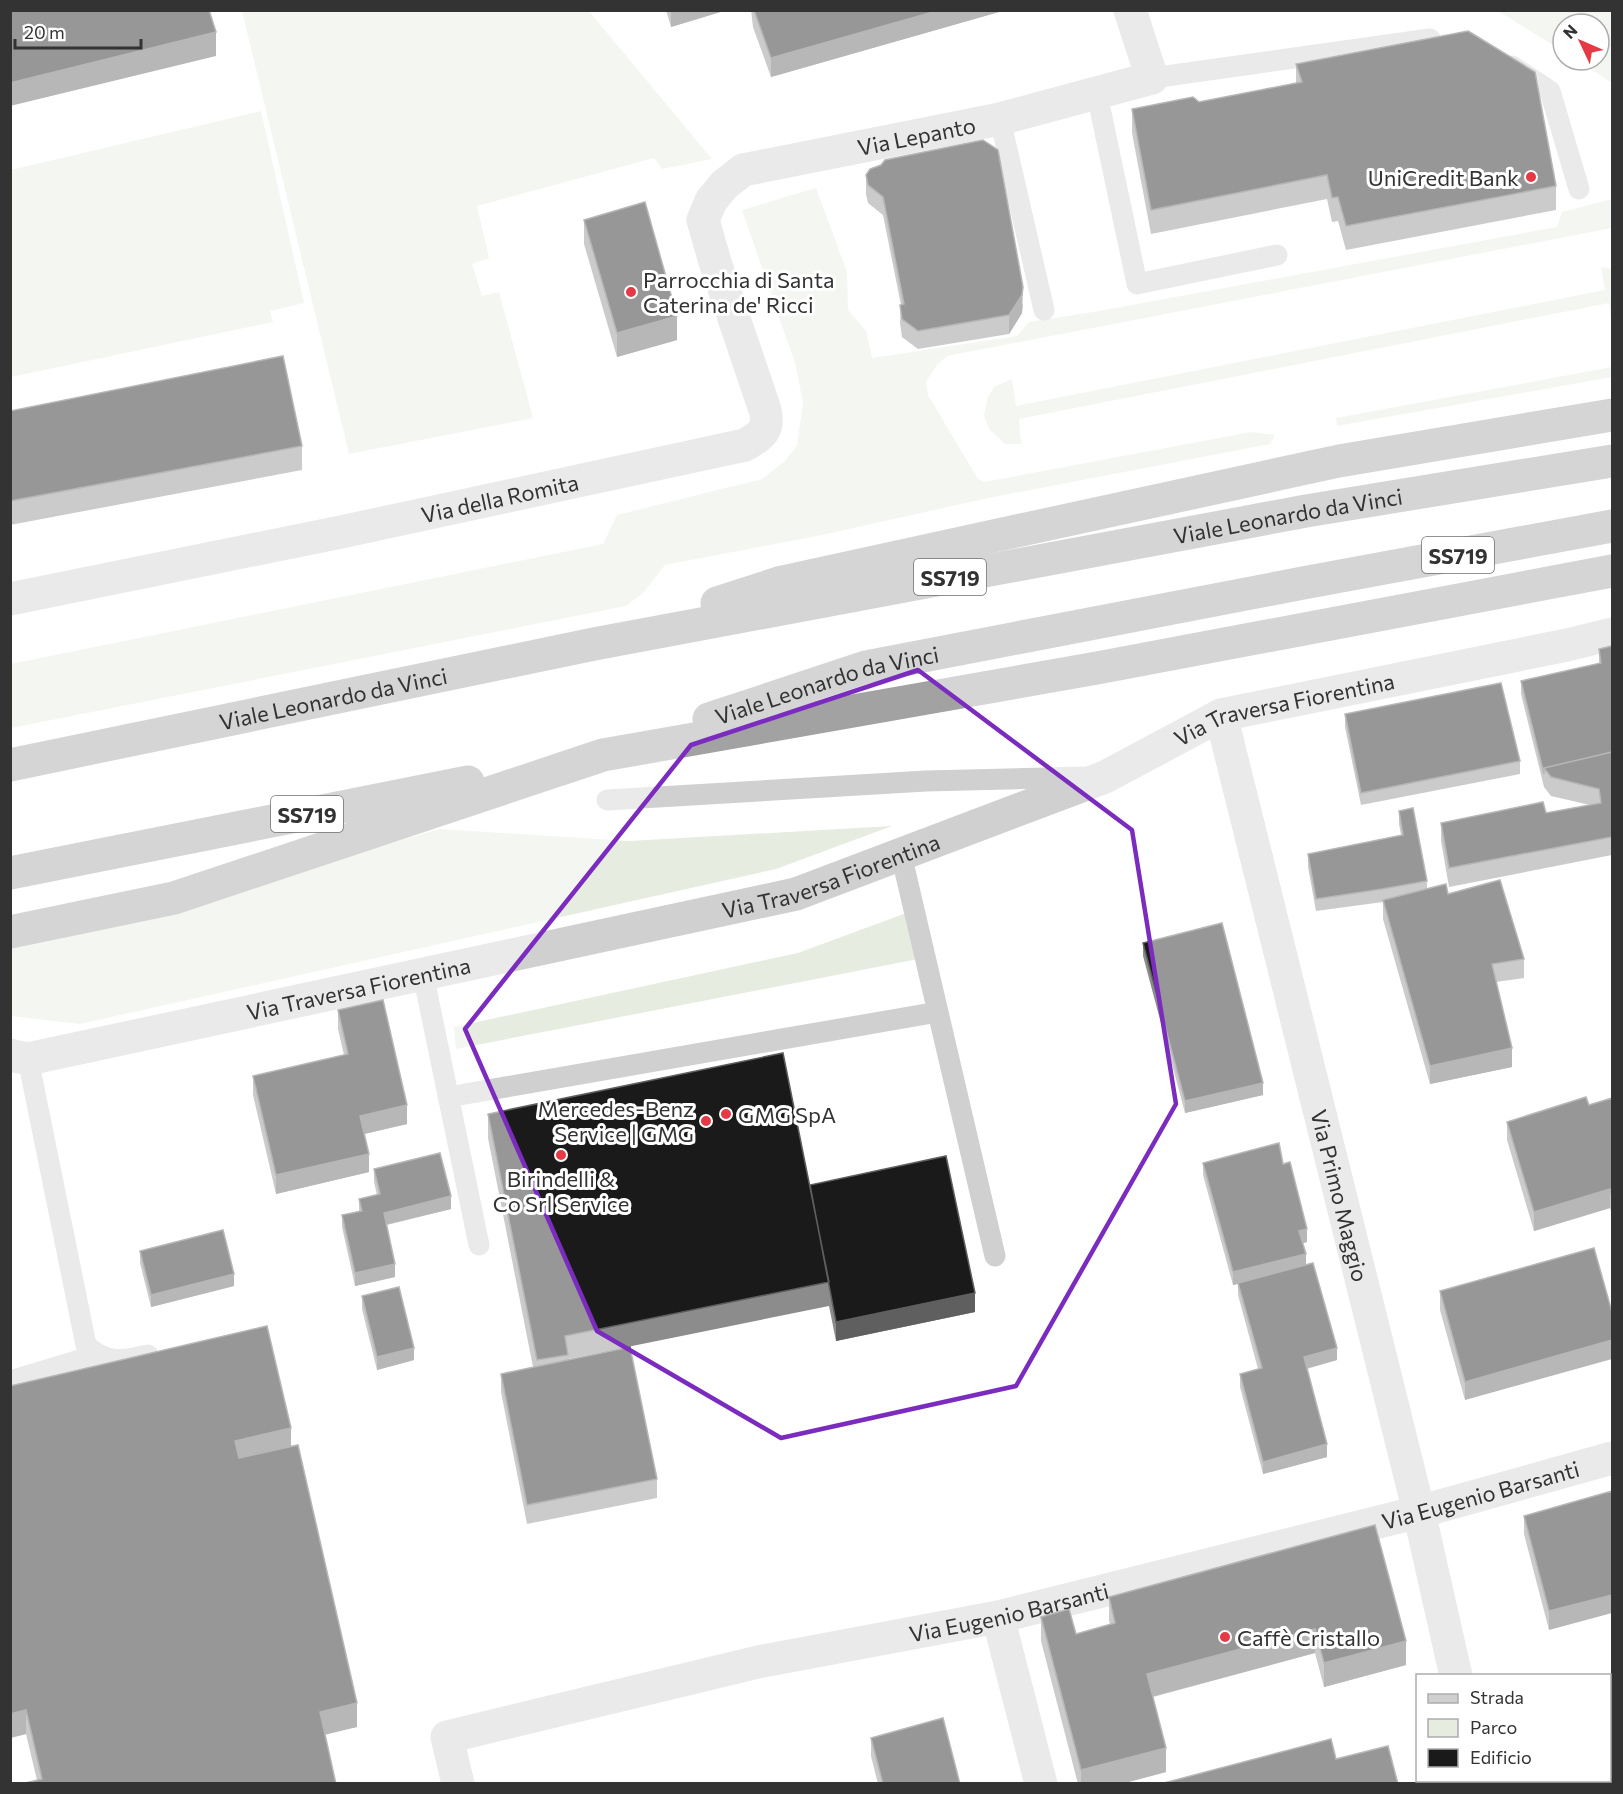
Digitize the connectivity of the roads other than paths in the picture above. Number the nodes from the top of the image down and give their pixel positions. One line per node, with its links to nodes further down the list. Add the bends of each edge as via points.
1 (1130, 10): 4 (street)
2 (1451, 36): 4 (lane)
3 (1492, 53): 7 (lane, via 1550,91)
4 (1152, 78): 5 (street, Via Lepanto)
5 (1097, 94): 6 (street, Via Lepanto); 9 (lane, via 1137,284)
6 (1000, 119): 8 (street, Via Lepanto, via 743,170 711,201); 10 (lane)
7 (1579, 189)
8 (703, 220): 15 (street, Via della Romita, via 768,421 760,437 745,445)
9 (1277, 255)
10 (1044, 310)
11 (1612, 415): 17 (highway, via 1339,461 782,582)
12 (1612, 461): 17 (highway, Viale Leonardo da Vinci / SS719, via 1306,511)
13 (1612, 526): 19 (highway, Viale Leonardo da Vinci / SS719, via 866,667)
14 (1612, 571): 19 (highway, via 1109,666)
15 (10, 599)
16 (1612, 634): 18 (street, Via Traversa Fiorentina)
17 (594, 644): 20 (highway, Viale Leonardo da Vinci / SS719)
18 (1221, 715): 21 (street, Via Traversa Fiorentina); 36 (street, Via Primo Maggio)
19 (603, 755): 24 (highway, Viale Leonardo da Vinci / SS719); 25 (highway, via 174,898)
20 (10, 765)
21 (1105, 777): 22 (lane, via 926,781); 23 (street, Via Traversa Fiorentina)
22 (607, 800)
23 (901, 854): 26 (street, Via Traversa Fiorentina, via 795,894); 27 (lane)
24 (10, 873)
25 (10, 932)
26 (423, 974): 28 (street, Via Traversa Fiorentina); 29 (lane)
27 (938, 1012): 29 (lane); 31 (lane)
28 (19, 1057): 33 (lane, via 86,1345)
29 (448, 1097): 30 (lane)
30 (479, 1245)
31 (994, 1256)
32 (166, 1351): 33 (lane, via 124,1361)
33 (96, 1355): 34 (lane)
34 (10, 1381)
35 (1612, 1458): 36 (street, Via Eugenio Barsanti)
36 (1419, 1512): 37 (street, Via Eugenio Barsanti); 38 (street, Via Primo Maggio)
37 (998, 1617): 39 (street, Via Eugenio Barsanti, via 758,1662 447,1737); 40 (street)
38 (1456, 1674)
39 (458, 1784)
40 (1041, 1784)

